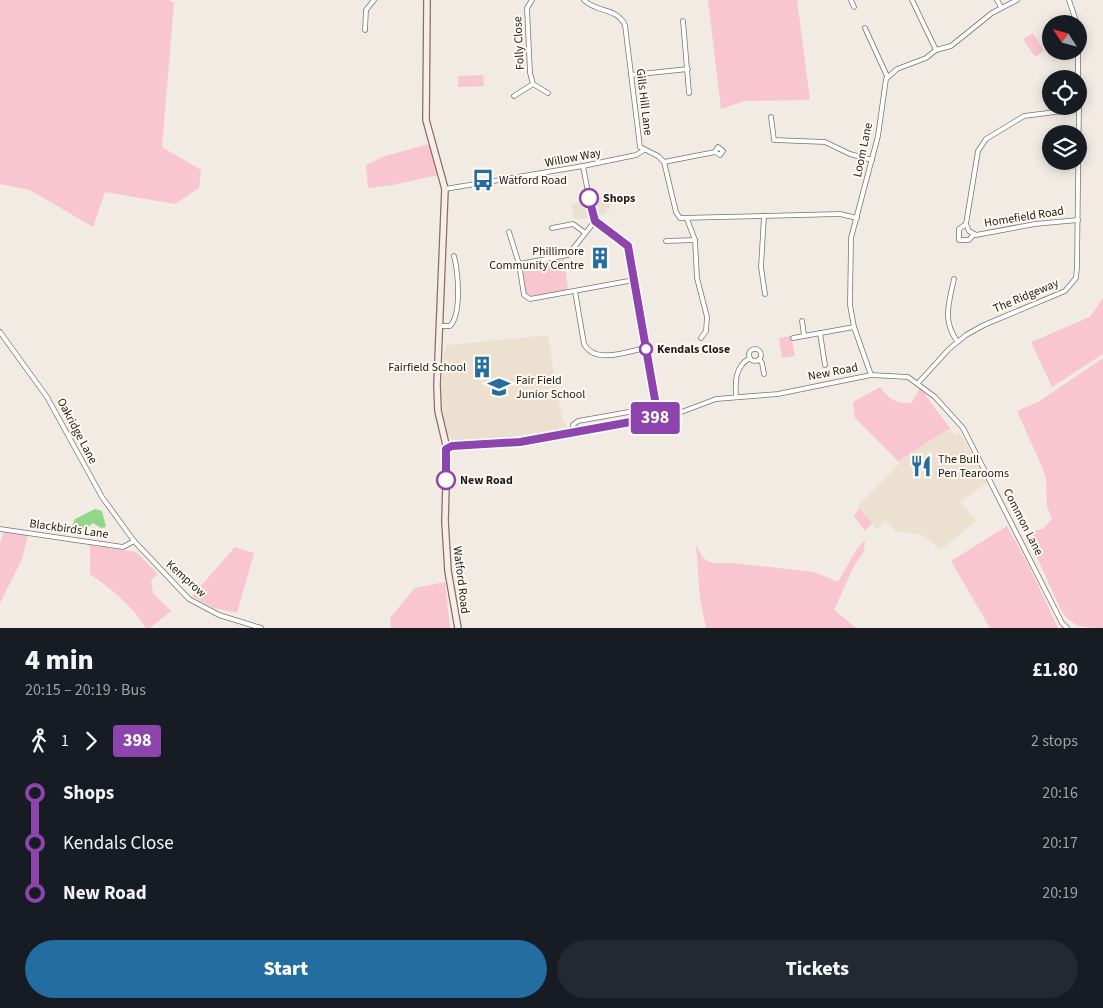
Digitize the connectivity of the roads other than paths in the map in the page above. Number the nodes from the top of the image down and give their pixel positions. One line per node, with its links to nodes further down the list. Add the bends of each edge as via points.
1 (374, 0): 15 (street, via 366,10)
2 (427, 0): 32 (main road, Watford Road, via 426,120)
3 (584, 0): 18 (street, Gills Hill Lane, via 592,6 614,12 622,20)
4 (851, 0): 10 (street)
5 (912, 0): 16 (street)
6 (997, 0): 11 (street)
7 (1018, 0): 11 (street)
8 (1070, 0): 12 (street)
9 (531, 1): 20 (street, Folly Close, via 527,8)
10 (854, 7)
11 (1001, 7): 16 (street, via 960,40)
12 (1074, 15)
13 (684, 21): 17 (street)
14 (865, 28): 19 (street)
15 (365, 30)
16 (936, 50): 19 (street)
17 (688, 69): 18 (street); 22 (street)
18 (631, 75): 27 (street, Gills Hill Lane, via 639,141)
19 (888, 76): 29 (street, Loom Lane)
20 (533, 84): 21 (street, Folly Close); 23 (street, Folly Close)
21 (548, 93)
22 (689, 93)
23 (514, 96)
24 (1042, 114): 38 (street, Homefield Road, via 1024,116 983,141 978,151)
25 (1079, 115): 36 (street, The Ridgeway)
26 (771, 117): 29 (street, via 774,140 825,142)
27 (644, 150): 30 (street, Gills Hill Lane); 31 (street, Willow Way, via 636,156)
28 (715, 152): 30 (street)
29 (872, 160): 34 (street, Loom Lane)
30 (664, 162): 35 (street, via 676,212 680,218)
31 (583, 166): 32 (street, Willow Way); 37 (street)
32 (445, 190): 52 (main road, Watford Road)
33 (764, 216): 34 (street, via 840,214); 35 (street); 50 (street, via 760,267)
34 (857, 218): 53 (street, Loom Lane, via 851,247 850,305)
35 (687, 219): 43 (street)
36 (1078, 220): 42 (street, Homefield Road); 59 (street, The Ridgeway, via 1077,272 1069,288 984,325)
37 (595, 221): 41 (street); 48 (street, via 628,246)
38 (966, 224): 42 (street, Homefield Road); 42 (street, Homefield Road, via 959,229 959,240 969,240)
39 (552, 228): 41 (street, via 572,224)
40 (509, 232): 46 (street)
41 (584, 232): 46 (street, via 568,255)
42 (974, 234)
43 (695, 240): 44 (street); 57 (street, via 697,278 708,317 706,331)
44 (666, 241)
45 (454, 256): 52 (street, via 457,296 453,321 450,326)
46 (519, 264): 49 (street, via 524,295 528,298)
47 (954, 279): 59 (street, via 946,317 949,329)
48 (634, 280): 49 (street); 60 (street)
49 (575, 291): 60 (street, via 584,344 589,351 601,355)
50 (764, 294)
51 (802, 321): 56 (street)
52 (440, 326): 71 (main road, Watford Road, via 438,411)
53 (854, 327): 55 (street); 65 (street, Loom Lane)
54 (0, 332): 73 (street, Oakridge Lane, via 47,397 102,497)
55 (820, 333): 56 (street); 63 (street)
56 (804, 336): 58 (street)
57 (701, 338)
58 (793, 338)
59 (958, 341): 66 (street, The Ridgeway)
60 (646, 348): 68 (street)
61 (750, 358): 62 (street, via 753,361); 62 (street, via 750,352 755,349 760,354); 67 (street, via 739,367)
62 (759, 359): 64 (street)
63 (825, 365)
64 (764, 374)
65 (871, 375): 66 (street, New Road, via 904,376); 67 (street, New Road, via 778,394)
66 (918, 383): 76 (street, Common Lane, via 963,428)
67 (736, 397): 69 (street, New Road, via 709,401 684,412)
68 (657, 407): 69 (street); 70 (street, New Road, via 578,421 574,424)
69 (658, 417): 70 (street, New Road)
70 (574, 432): 71 (street, New Road, via 520,442 457,445)
71 (446, 449): 75 (main road, Watford Road, via 448,571)
72 (0, 529): 73 (street, Blackbirds Lane, via 123,547)
73 (134, 541): 74 (street, Kemprow, via 171,582 198,604)
74 (261, 628)
75 (458, 628)
76 (1067, 628)

